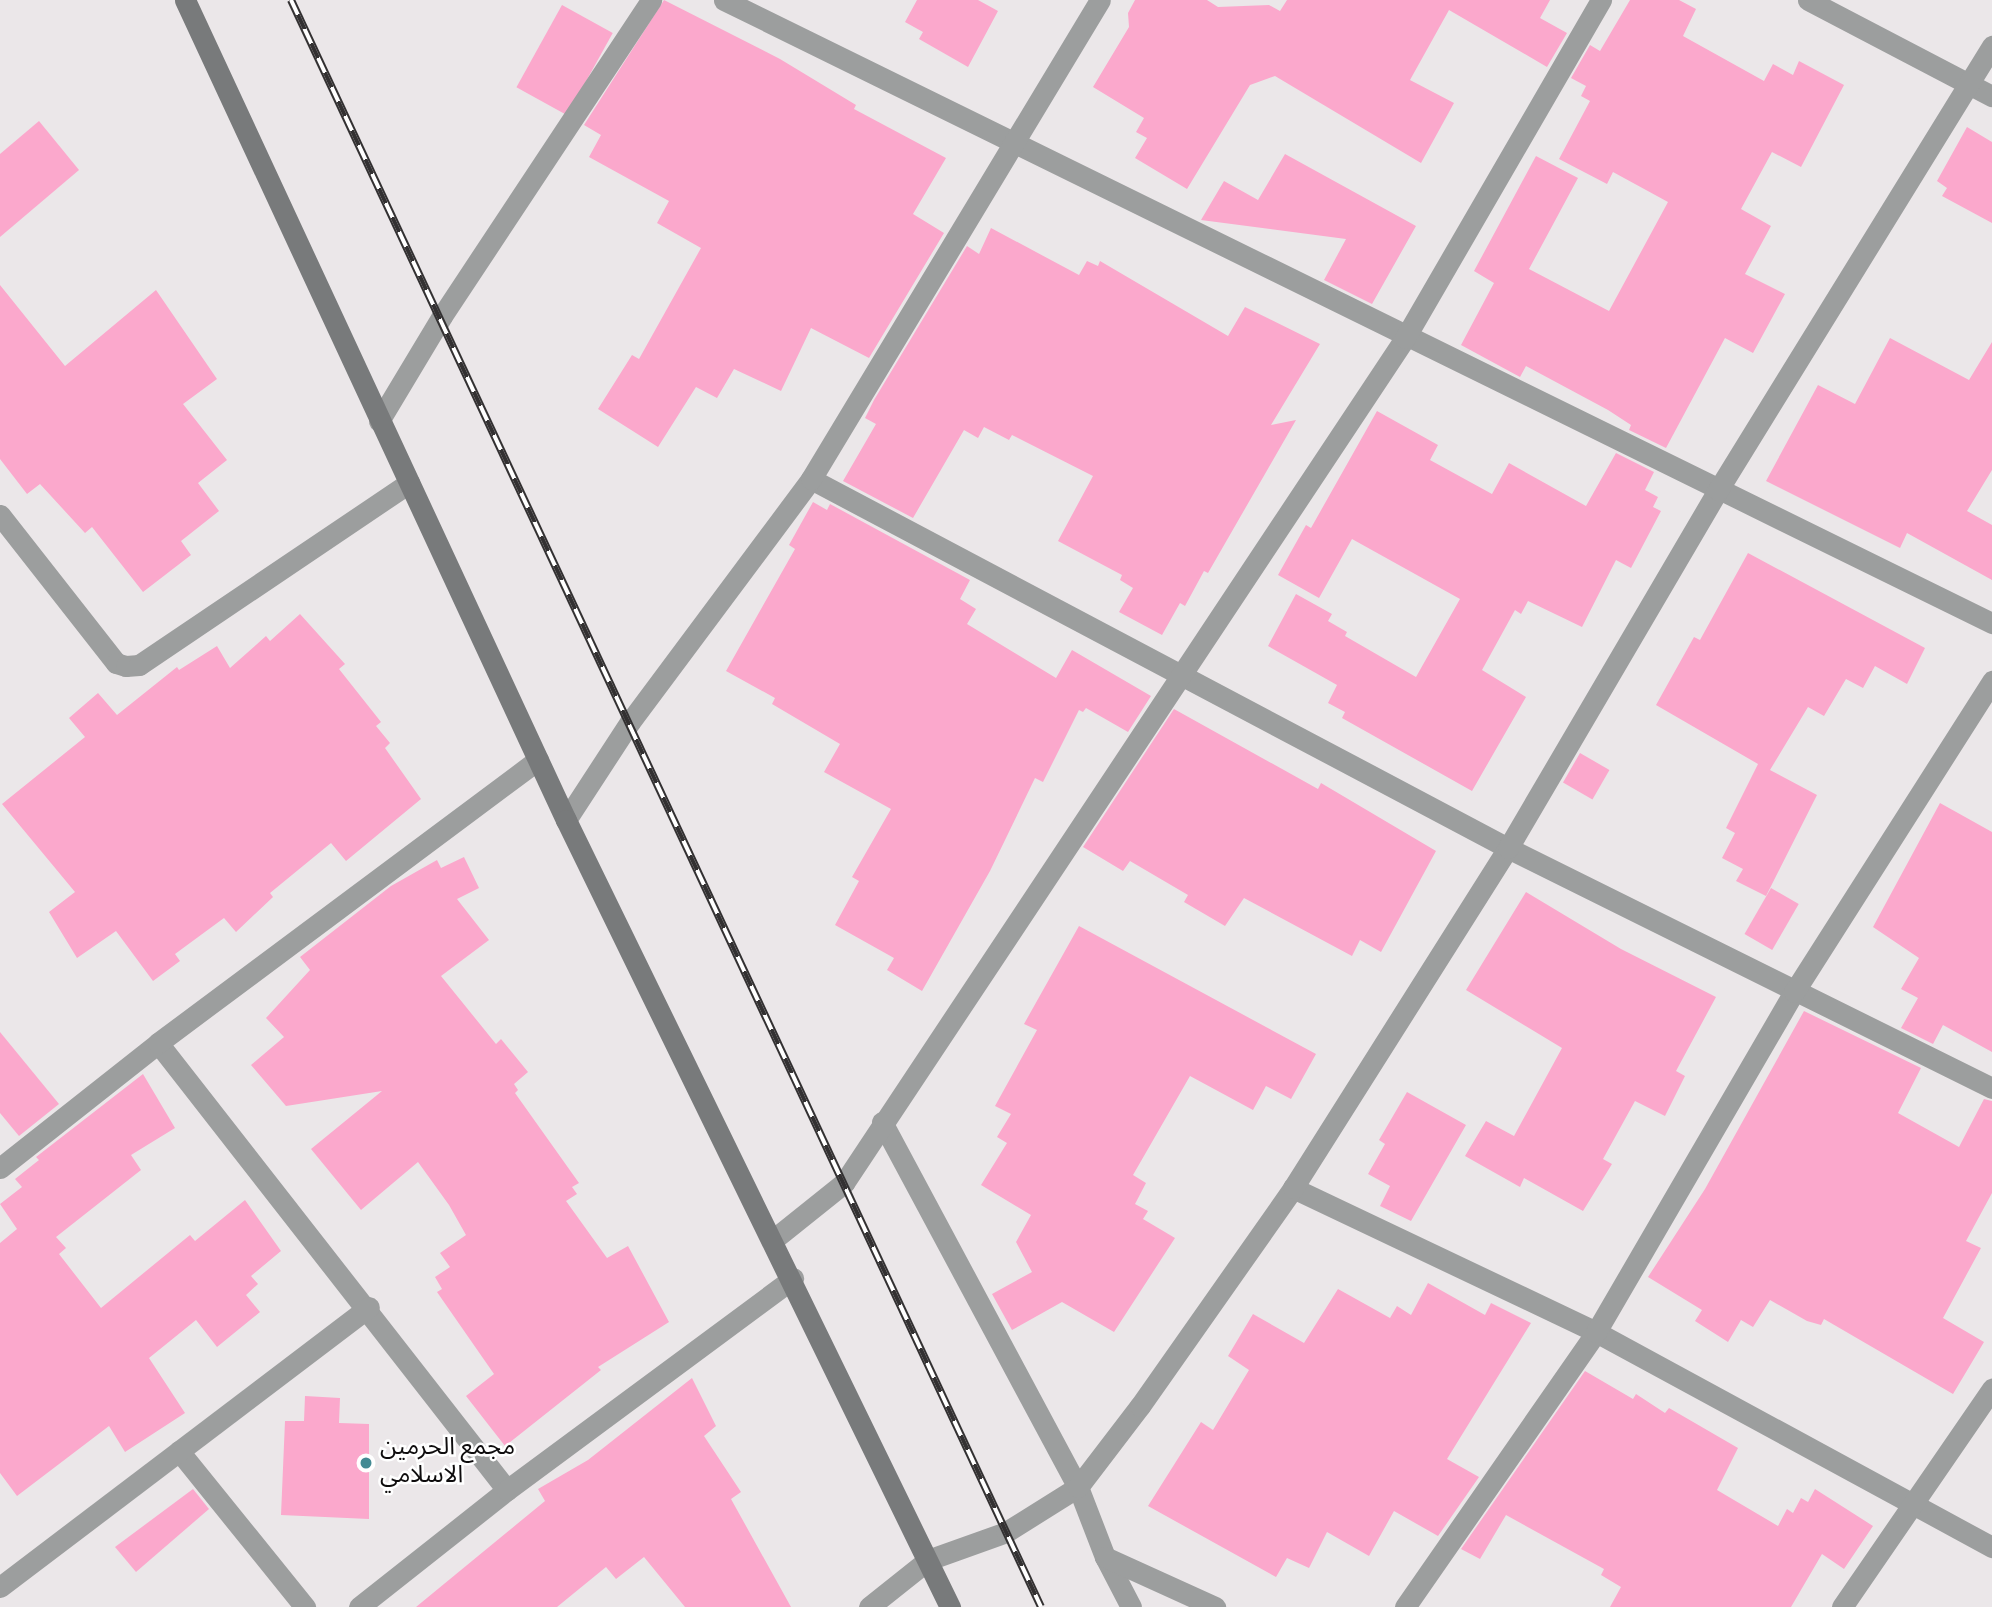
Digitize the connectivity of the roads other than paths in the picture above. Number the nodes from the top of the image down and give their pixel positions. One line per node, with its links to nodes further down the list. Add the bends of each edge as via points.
1 (186, 0): 12 (street)
2 (651, 0): 12 (street, via 442,316)
3 (724, 0): 10 (street)
4 (1100, 0): 10 (street)
5 (1601, 0): 11 (street)
6 (1808, 0): 8 (street)
7 (1992, 46): 8 (street)
8 (1969, 84): 9 (street); 15 (street)
9 (1992, 96)
10 (1013, 144): 11 (street); 13 (street)
11 (1405, 338): 15 (street); 18 (street)
12 (379, 421): 14 (street)
13 (811, 479): 18 (street); 21 (street, via 630,722)
14 (409, 483): 16 (street, via 139,664 126,666 117,663); 20 (street)
15 (1718, 490): 17 (street); 22 (street)
16 (0, 515)
17 (1992, 623)
18 (1178, 674): 22 (street); 26 (street)
19 (1992, 681): 23 (street)
20 (538, 760): 21 (street); 24 (street)
21 (566, 820): 29 (street)
22 (1508, 848): 23 (street); 28 (street)
23 (1794, 992): 25 (street); 32 (street)
24 (158, 1043): 27 (street); 31 (street)
25 (1992, 1088)
26 (881, 1122): 29 (street, via 844,1183); 35 (street)
27 (0, 1168)
28 (1293, 1188): 32 (street); 35 (street)
29 (774, 1239): 30 (street)
30 (793, 1278): 36 (street); 40 (street)
31 (369, 1307): 34 (street); 36 (street)
32 (1596, 1332): 37 (street); 48 (street)
33 (1992, 1389): 37 (street)
34 (179, 1451): 41 (street); 42 (street)
35 (1078, 1487): 39 (street); 40 (street, via 1006,1532)
36 (508, 1490): 43 (street)
37 (1911, 1502): 38 (street); 49 (street)
38 (1992, 1547)
39 (1105, 1557): 46 (street); 47 (street)
40 (928, 1560): 44 (street); 45 (street)
41 (0, 1587)
42 (305, 1607)
43 (359, 1607)
44 (869, 1607)
45 (950, 1607)
46 (1131, 1607)
47 (1215, 1607)
48 (1405, 1607)
49 (1843, 1607)

